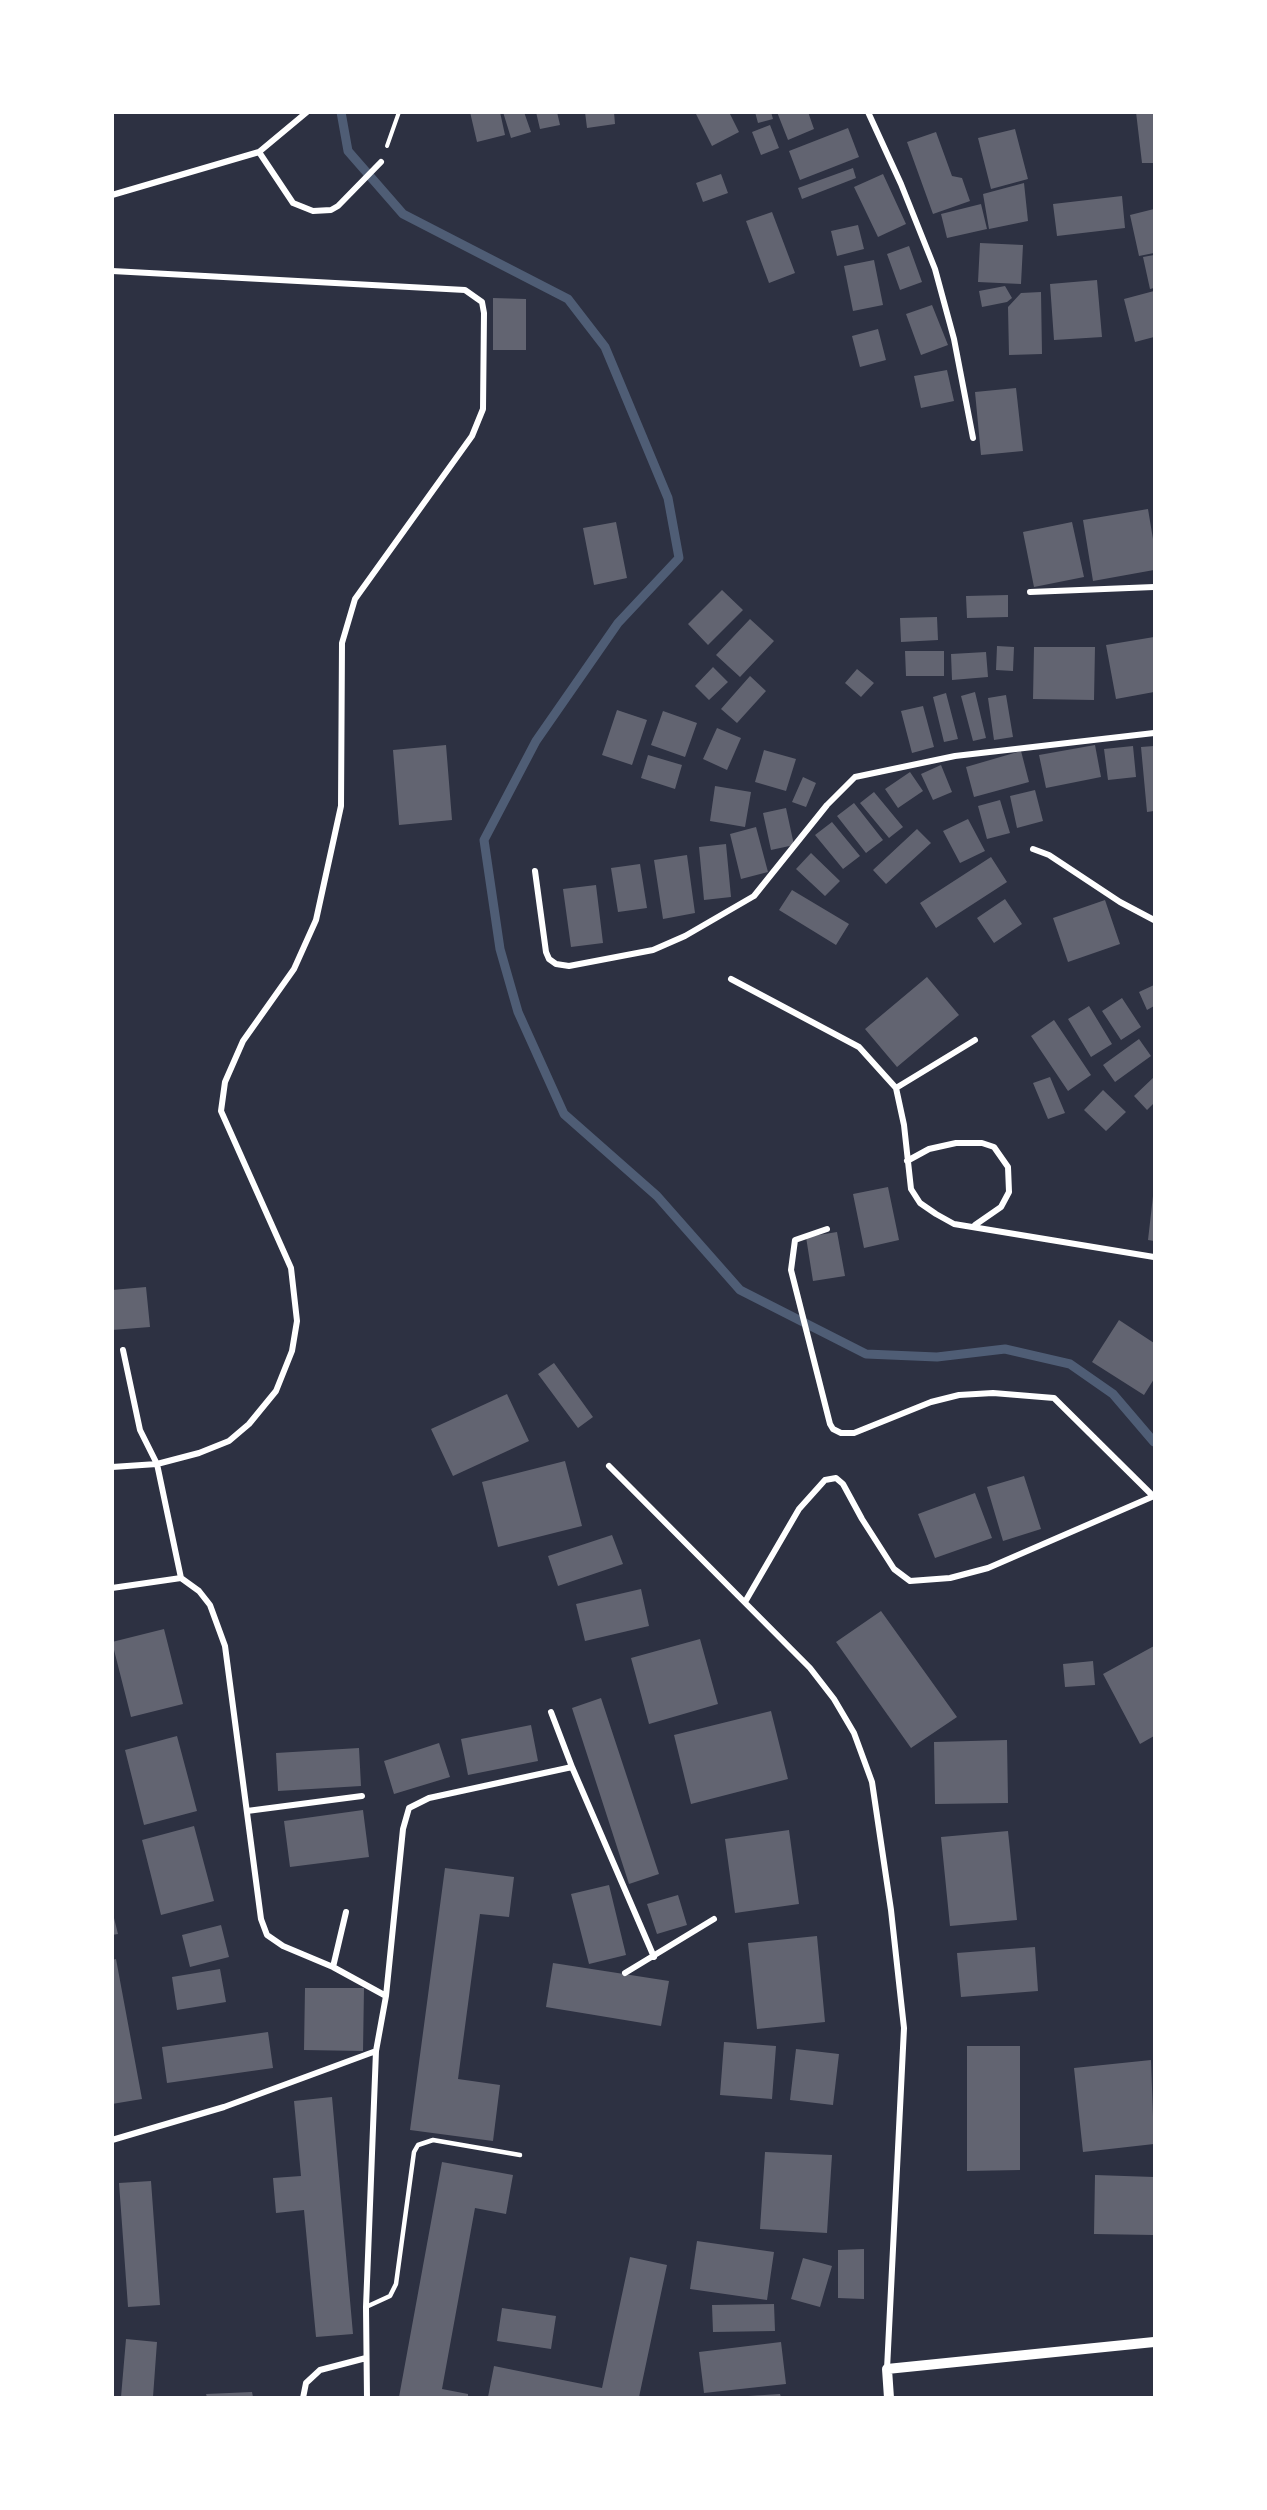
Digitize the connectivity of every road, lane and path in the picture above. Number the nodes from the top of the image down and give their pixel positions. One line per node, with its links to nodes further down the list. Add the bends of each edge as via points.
1 (307, 112): 4 (street)
2 (399, 112): 5 (path)
3 (868, 112): 8 (street, via 935,268 954,339)
4 (259, 152): 5 (street, via 293,203 314,211 332,210); 6 (street)
5 (381, 162)
6 (112, 195)
7 (112, 271): 23 (street, via 465,290 482,302 484,314 483,410 472,436 355,599 342,643 341,806 316,920 294,969 243,1041 225,1082 221,1111 291,1268 297,1321 292,1351 276,1391 230,1441)
8 (973, 438)
9 (1155, 587): 10 (street)
10 (1030, 592)
11 (1155, 733): 13 (street, via 955,756 855,777 827,805 754,896 653,950 569,966 556,964 546,952)
12 (1033, 849): 14 (street)
13 (535, 871)
14 (1155, 920)
15 (731, 979): 17 (street, via 859,1047)
16 (975, 1040): 17 (street)
17 (896, 1088): 18 (street)
18 (907, 1161): 19 (street, via 911,1189 920,1203 954,1224); 19 (street, via 929,1149 956,1143 994,1147 1008,1167 1009,1192 1001,1207)
19 (975, 1226): 21 (street)
20 (827, 1229): 26 (street, via 795,1240 790,1270 830,1424 841,1433 854,1433 959,1395 993,1393 1054,1398)
21 (1155, 1257)
22 (123, 1350): 23 (street, via 140,1430)
23 (157, 1464): 25 (street); 27 (street)
24 (609, 1466): 29 (street)
25 (112, 1467)
26 (1154, 1496): 29 (street, via 988,1568 950,1578 910,1581 894,1569 843,1484 836,1478 825,1480 798,1509)
27 (181, 1578): 28 (street); 33 (street, via 210,1605 225,1646)
28 (112, 1588)
29 (745, 1602): 46 (street, via 810,1668 834,1699 854,1733 872,1782 904,2028)
30 (551, 1712): 31 (street)
31 (572, 1767): 36 (street); 39 (street, via 429,1798 409,1808 403,1829)
32 (362, 1796): 33 (street)
33 (247, 1811): 37 (street, via 261,1919 267,1935 282,1946)
34 (346, 1912): 37 (street)
35 (714, 1919): 36 (street)
36 (654, 1957): 38 (street)
37 (333, 1967): 39 (street)
38 (625, 1973)
39 (386, 1996): 40 (street)
40 (376, 2051): 41 (street, via 224,2107); 43 (street)
41 (112, 2140)
42 (520, 2155): 43 (lane, via 433,2140 418,2145 396,2284 390,2296)
43 (366, 2307): 45 (street)
44 (1155, 2342): 46 (street)
45 (366, 2358): 47 (street, via 320,2370 306,2383); 48 (street)
46 (887, 2369): 49 (street)
47 (303, 2397)
48 (367, 2397)
49 (889, 2397)

